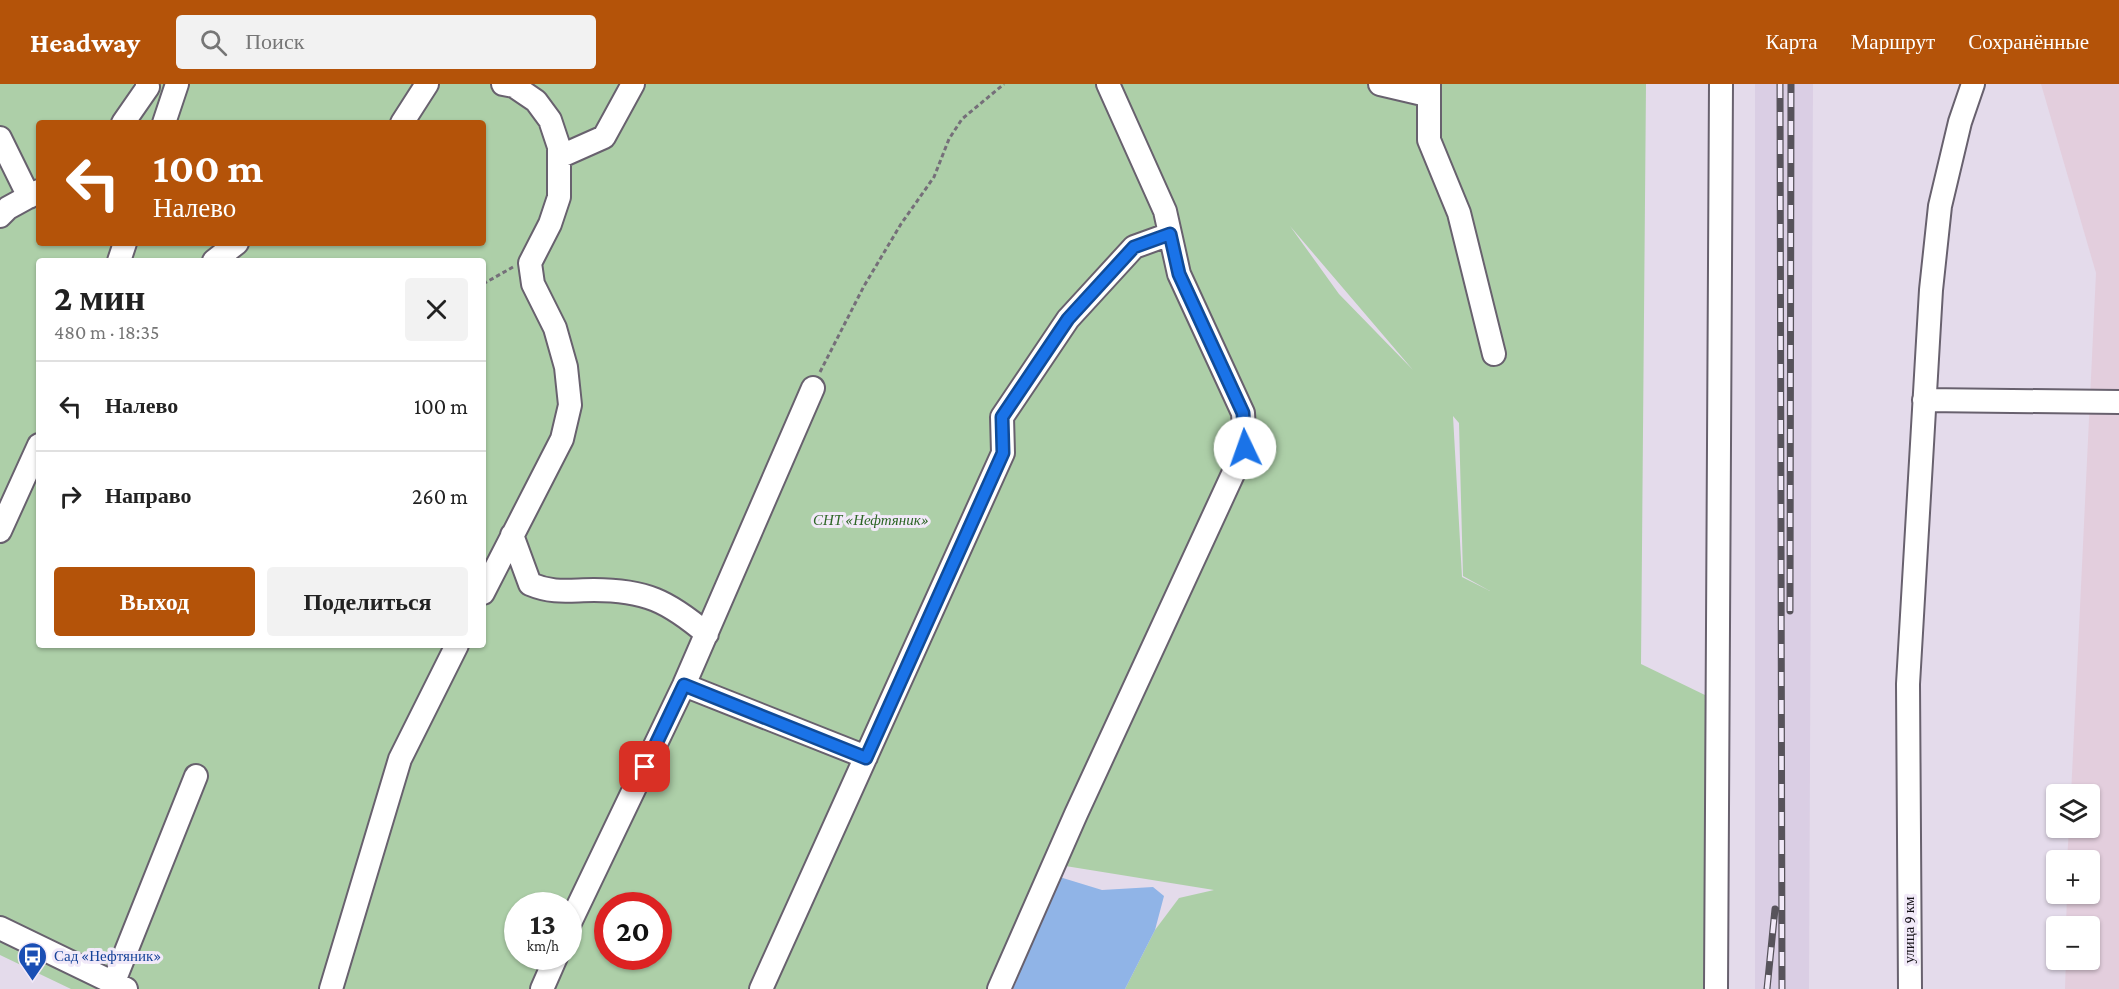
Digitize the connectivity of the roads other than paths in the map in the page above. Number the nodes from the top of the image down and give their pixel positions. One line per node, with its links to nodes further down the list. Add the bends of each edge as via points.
1 (147, 84): 11 (street)
2 (177, 84): 12 (street)
3 (428, 84): 13 (street)
4 (633, 84): 15 (street, via 604,137)
5 (1108, 84): 18 (street, via 1165,211)
6 (1380, 84): 10 (street)
7 (1722, 84): 43 (street)
8 (1973, 84): 23 (street, улица 9 км, via 1940,206)
9 (511, 85): 15 (street, via 536,102 550,120)
10 (1428, 89): 21 (street, via 1429,140 1459,213)
11 (125, 120)
12 (165, 120)
13 (404, 120)
14 (0, 138): 16 (street)
15 (559, 158): 28 (street, via 559,197 530,263 533,285 555,328 566,367 570,405 562,439)
16 (34, 194): 17 (street)
17 (0, 216)
18 (1170, 234): 33 (street, via 1134,247 1068,319 1002,417 1003,453); 42 (street, via 1179,274 1243,413 1245,448)
19 (233, 246): 20 (street)
20 (218, 258)
21 (1494, 354)
22 (813, 388): 30 (street)
23 (1924, 400): 24 (street); 44 (street, улица 9 км, via 1908,684)
24 (2119, 402)
25 (36, 458): 26 (street)
26 (29, 489): 27 (street)
27 (0, 531)
28 (512, 535): 29 (street); 30 (street, via 530,584 548,591 640,593 682,613)
29 (486, 587)
30 (707, 634): 32 (street)
31 (456, 648): 39 (street, via 400,759)
32 (684, 685): 33 (street); 35 (street)
33 (866, 758): 41 (street)
34 (195, 776): 38 (street)
35 (582, 898)
36 (0, 928): 38 (street)
37 (550, 970): 40 (street)
38 (120, 986)
39 (331, 989)
40 (542, 989)
41 (761, 989)
42 (999, 989)
43 (1716, 989)
44 (1910, 989)

